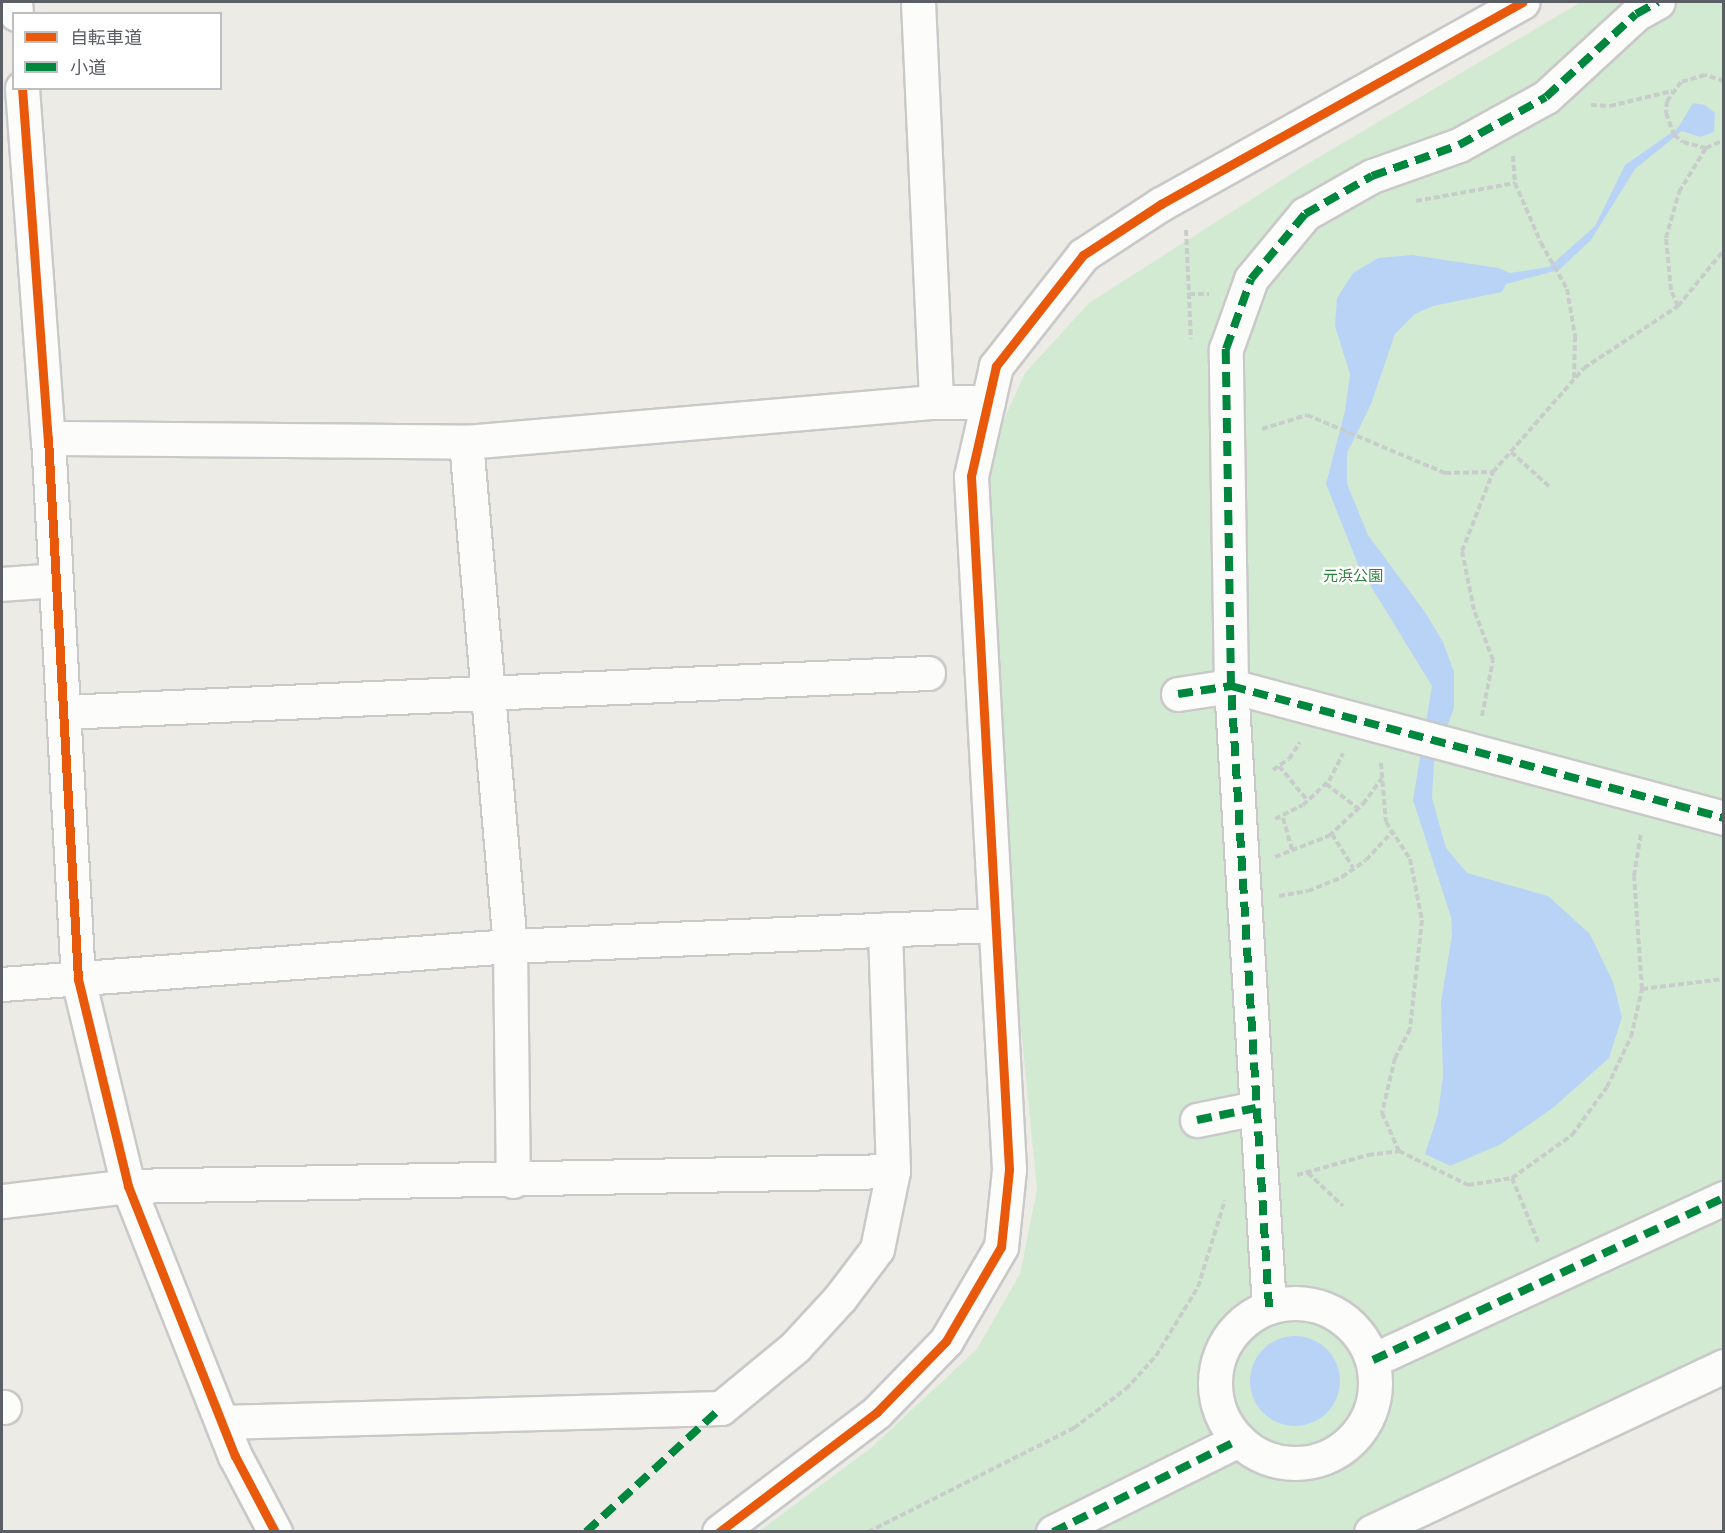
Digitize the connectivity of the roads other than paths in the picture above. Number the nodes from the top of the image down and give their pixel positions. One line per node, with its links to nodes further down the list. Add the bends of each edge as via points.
1 (918, 2): 5 (street)
2 (1522, 2): 6 (street, via 1161,204 1083,255 996,366)
3 (1658, 2): 12 (street, via 1636,14 1559,85 1511,116 1459,145 1372,176 1305,214 1251,279 1226,349)
4 (22, 90): 7 (street)
5 (936, 402): 6 (street); 8 (street)
6 (988, 402): 17 (street, via 971,476)
7 (48, 438): 8 (street); 9 (street)
8 (466, 442): 13 (street)
9 (56, 580): 10 (street); 15 (street)
10 (2, 584)
11 (928, 673): 13 (street)
12 (1231, 686): 14 (street); 16 (street); 22 (street)
13 (488, 694): 15 (street); 19 (street)
14 (1178, 694)
15 (63, 712): 20 (street)
16 (1724, 818)
17 (995, 925): 18 (street); 35 (street, via 1009,1169 1001,1247 946,1341 877,1412)
18 (885, 929): 19 (street); 24 (street)
19 (510, 946): 20 (street); 25 (street)
20 (78, 979): 21 (street); 26 (street)
21 (2, 984)
22 (1256, 1108): 23 (street); 29 (street)
23 (1197, 1120)
24 (893, 1171): 25 (street); 32 (street, via 877,1249 840,1298 795,1347 721,1408)
25 (513, 1181): 26 (street)
26 (128, 1186): 28 (street); 32 (street)
27 (1724, 1198): 30 (street)
28 (2, 1202)
29 (1269, 1306): 30 (street, via 1294,1302 1320,1306 1343,1318 1362,1337); 33 (street, via 1245,1320 1227,1340 1216,1365 1215,1392)
30 (1373, 1360): 33 (street, via 1376,1385 1371,1411 1358,1434 1337,1452 1312,1462 1285,1463 1259,1456)
31 (1724, 1366): 37 (street)
32 (222, 1422): 34 (street)
33 (1238, 1440): 36 (street)
34 (275, 1532)
35 (719, 1532)
36 (1053, 1532)
37 (1371, 1532)

